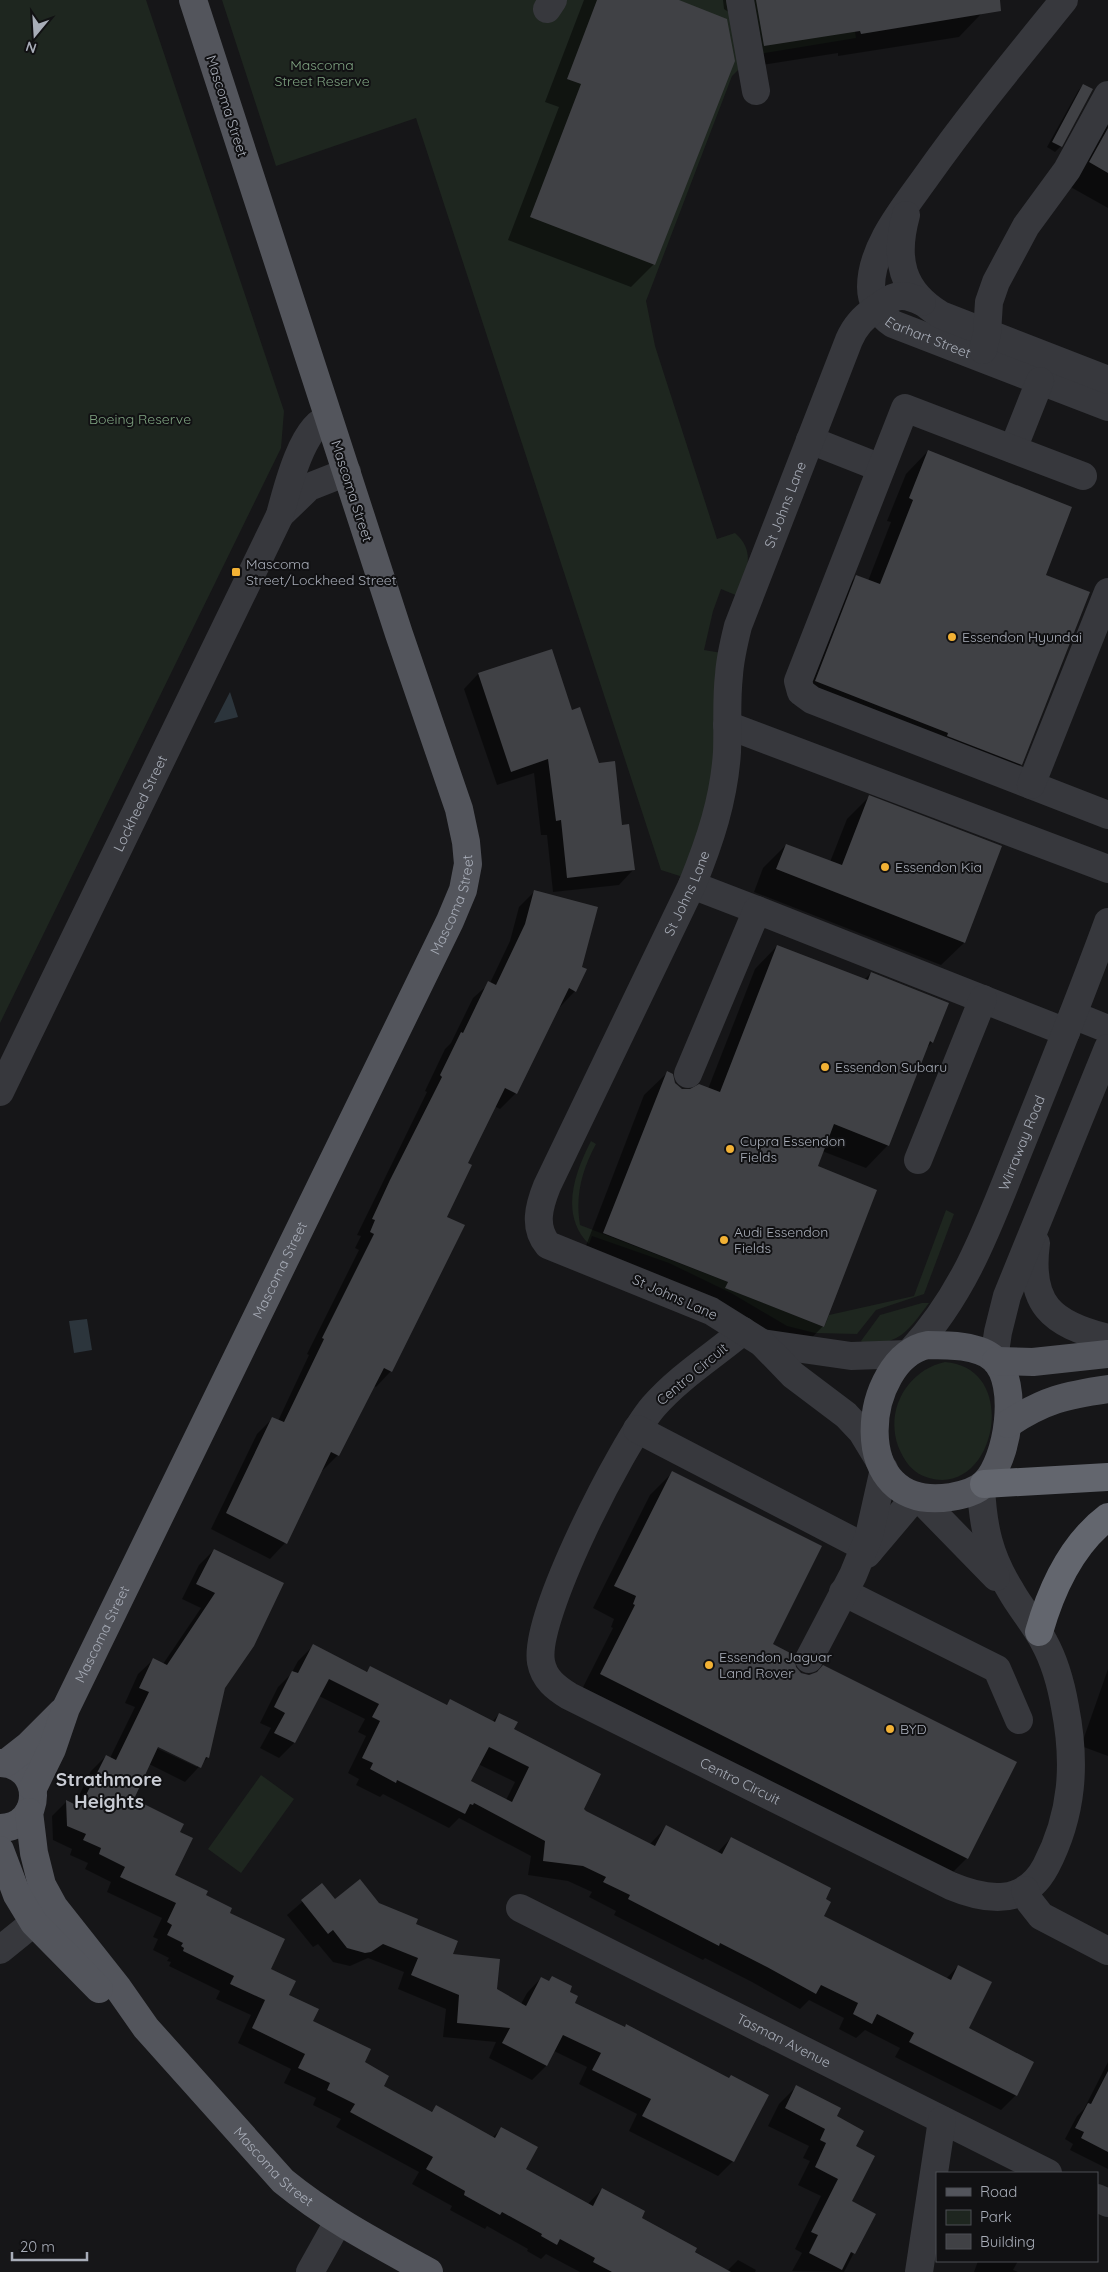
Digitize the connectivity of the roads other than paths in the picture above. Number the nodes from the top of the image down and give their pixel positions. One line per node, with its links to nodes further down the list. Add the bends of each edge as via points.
1 (193, 0): 13 (main road, Mascoma Street)
2 (740, 0): 4 (street)
3 (1064, 0): 6 (street, Earhart Street, via 972,113)
4 (756, 91)
5 (1108, 95): 9 (street, via 1067,170 1026,226 996,282 989,302)
6 (918, 189): 7 (street, Earhart Street, via 907,212 900,249 907,282); 8 (street, Earhart Street, via 890,231 877,258 871,288)
7 (922, 302): 8 (street, St Johns Lane, via 908,296 897,296); 9 (street, Earhart Street)
8 (876, 308): 9 (street, Earhart Street, via 893,324); 14 (street, St Johns Lane, via 853,331)
9 (984, 346): 10 (street, Earhart Street); 11 (street, Earhart Street)
10 (1108, 380)
11 (1040, 381): 12 (street, Earhart Street); 15 (street)
12 (1108, 407)
13 (328, 419): 17 (main road, Mascoma Street); 19 (street, Lockheed Street, via 315,426 309,434 291,476)
14 (810, 440): 16 (street); 21 (street, St Johns Lane, via 738,626 729,674)
15 (1013, 450): 16 (street, via 905,408); 18 (street)
16 (881, 468): 22 (street, via 798,677 801,692 812,700)
17 (347, 472): 19 (street, Lockheed Street, via 309,487); 54 (main road, Mascoma Street, via 459,809 468,864 463,890)
18 (1083, 476)
19 (280, 514): 33 (street, Lockheed Street)
20 (1108, 592): 22 (street)
21 (727, 725): 24 (street); 25 (street, St Johns Lane, via 726,761 718,814)
22 (1031, 785): 23 (street)
23 (1108, 815)
24 (1108, 868)
25 (692, 885): 26 (street); 36 (street, St Johns Lane, via 546,1186 538,1213 540,1233 554,1248 711,1311)
26 (758, 910): 28 (street); 32 (street)
27 (1108, 922): 29 (street, Wirraway Road)
28 (982, 999): 29 (street); 34 (street)
29 (1070, 1023): 30 (street); 38 (street, Wirraway Road, via 976,1256 939,1318)
30 (1108, 1029)
31 (1108, 1048): 35 (street)
32 (688, 1074)
33 (0, 1092)
34 (918, 1160)
35 (1039, 1219): 37 (street, via 1034,1259 1035,1285 1043,1303 1070,1326); 40 (street, via 1007,1296)
36 (753, 1337): 38 (street, St Johns Lane, via 851,1356); 43 (street, Centro Circuit, via 673,1387); 44 (street, St Johns Lane, via 793,1374 846,1414 862,1432)
37 (1108, 1338)
38 (910, 1352): 40 (main road, via 928,1345 949,1346 974,1350); 44 (main road, via 890,1375 878,1405 874,1439)
39 (1108, 1354): 40 (main road, via 1033,1362)
40 (995, 1360): 42 (main road, via 1003,1372)
41 (1108, 1389): 42 (main road, via 1061,1397)
42 (1008, 1424): 46 (main road, via 999,1462)
43 (637, 1429): 49 (street); 60 (street, Centro Circuit, via 554,1598 540,1653 542,1667 552,1684 578,1700 950,1886 985,1897 1002,1897)
44 (881, 1465): 47 (main road, via 895,1484); 49 (street)
45 (1108, 1477): 46 (highway)
46 (982, 1485): 47 (main road, via 952,1497); 51 (street, Centro Circuit, via 986,1537 994,1561)
47 (917, 1496): 49 (street); 51 (street, Centro Circuit)
48 (1108, 1516): 52 (highway, via 1080,1544 1052,1593)
49 (867, 1548): 50 (street)
50 (848, 1584): 53 (street); 55 (street, via 997,1668)
51 (1011, 1592): 52 (street, Centro Circuit)
52 (1039, 1632): 60 (street, Centro Circuit, via 1051,1655 1060,1686 1072,1753 1072,1776 1054,1849 1041,1875)
53 (809, 1659)
54 (66, 1708): 56 (main road, Mascoma Street, via 43,1732); 57 (main road, Mascoma Street)
55 (1019, 1720)
56 (3, 1763): 57 (main road, via 23,1771)
57 (31, 1800): 58 (main road, via 22,1821); 62 (main road, Mascoma Street, via 34,1853 42,1885)
58 (0, 1828)
59 (0, 1850): 62 (main road, Mascoma Street, via 16,1895)
60 (1025, 1890): 64 (street, via 1041,1916)
61 (520, 1908): 65 (street, Tasman Avenue)
62 (44, 1915): 63 (street); 67 (main road, Mascoma Street, via 118,1988 146,2028 283,2181)
63 (0, 1950)
64 (1108, 1951)
65 (942, 2120): 66 (street, Tasman Avenue); 70 (street)
66 (1046, 2172)
67 (338, 2222): 68 (street); 69 (main road, Mascoma Street)
68 (310, 2272)
69 (429, 2272)
70 (919, 2272)

